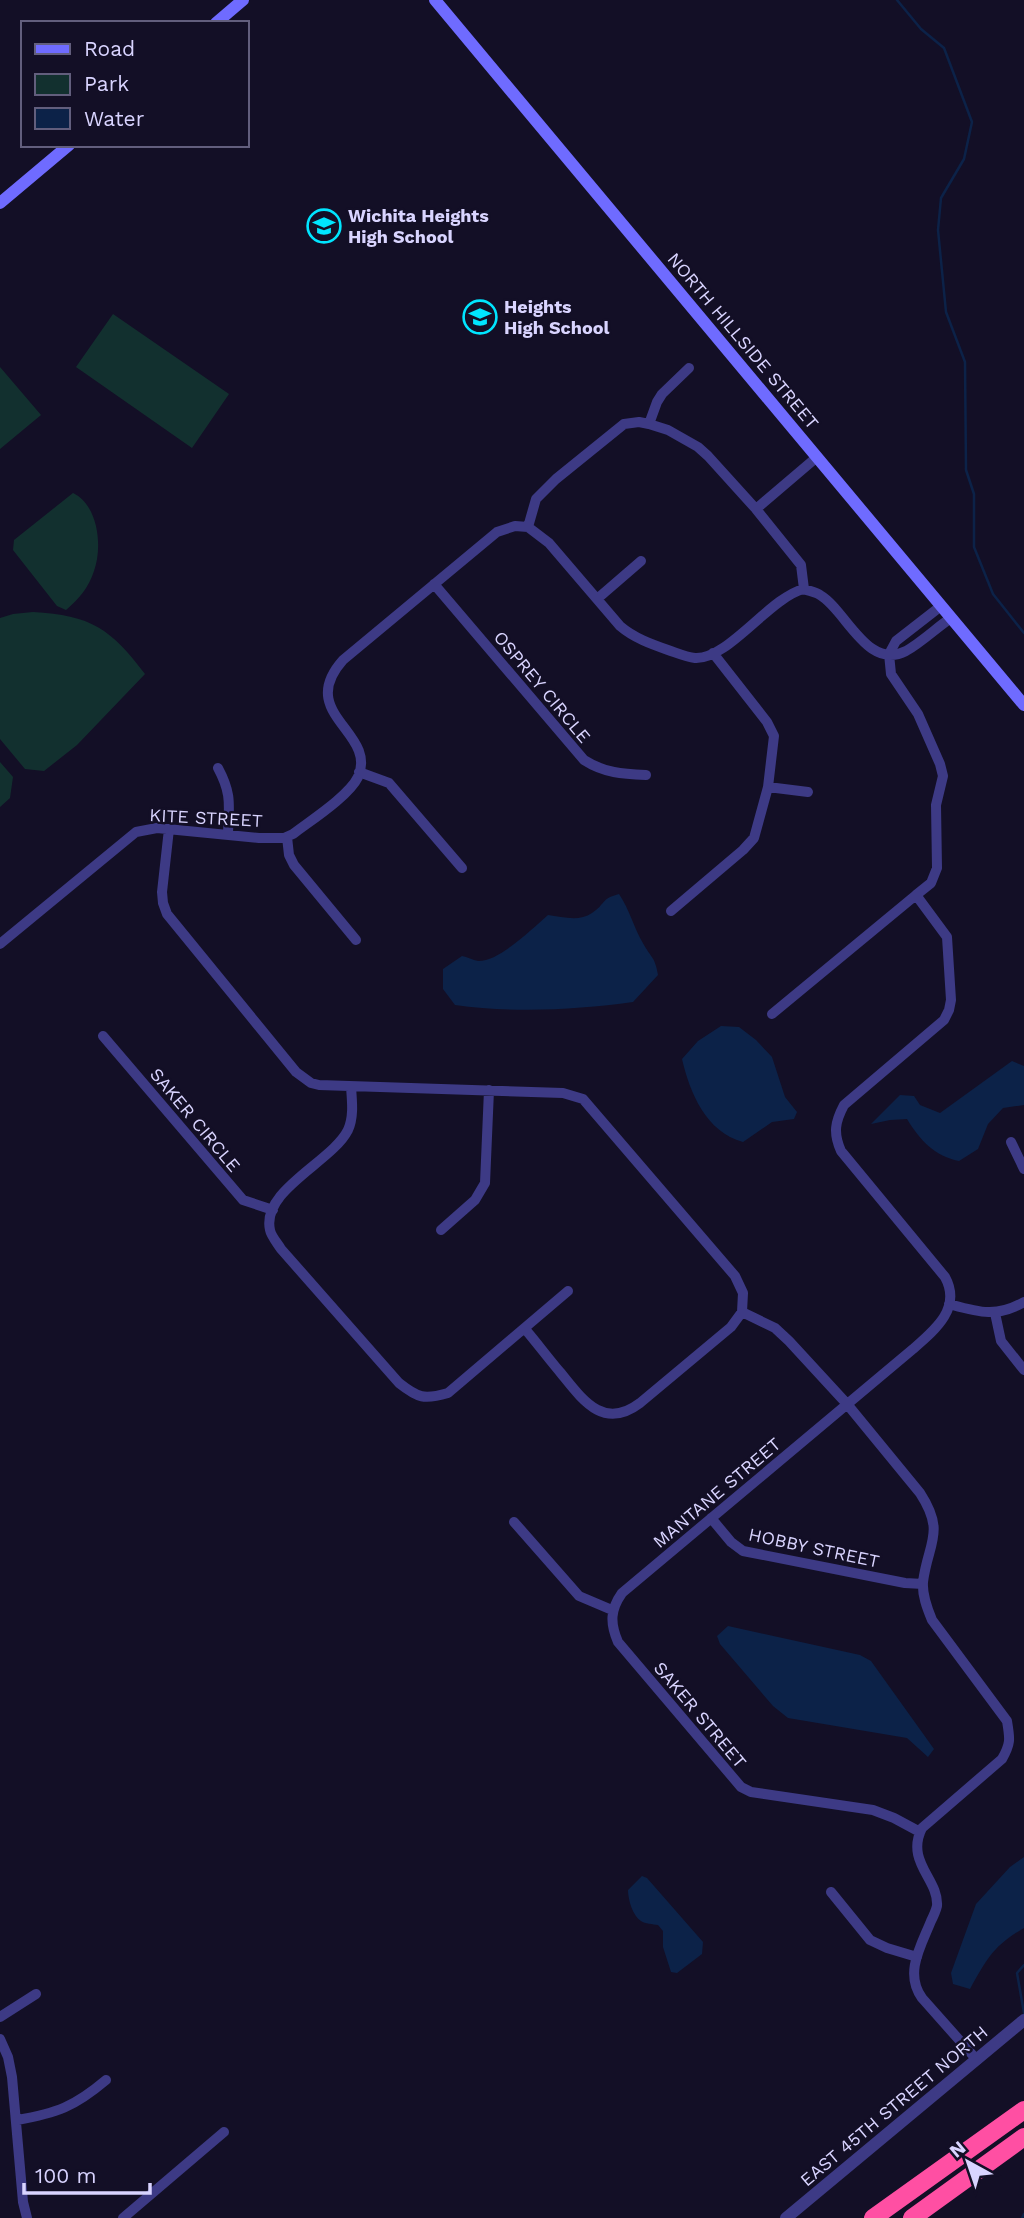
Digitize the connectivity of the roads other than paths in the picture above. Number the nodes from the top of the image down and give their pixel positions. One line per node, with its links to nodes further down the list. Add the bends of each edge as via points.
1 (243, 0): 3 (main road)
2 (435, 0): 8 (main road, NORTH HILLSIDE STREET)
3 (217, 21)
4 (67, 147): 5 (main road)
5 (0, 202)
6 (689, 368): 7 (street, via 662,394)
7 (649, 424): 9 (street, via 698,447); 10 (street, via 624,424 556,479 532,505)
8 (817, 457): 9 (street); 15 (main road, NORTH HILLSIDE STREET)
9 (755, 509): 13 (street, via 801,565)
10 (528, 527): 12 (street, via 497,531); 14 (street, via 549,543)
11 (641, 561): 14 (street)
12 (434, 584): 21 (street, via 343,660 328,681 329,706 357,748); 22 (street, OSPREY CIRCLE, via 584,760 612,773)
13 (804, 589): 17 (street); 18 (street, via 821,595 867,645)
14 (597, 598): 17 (street, via 620,626 638,638 696,658)
15 (941, 606): 16 (main road, NORTH HILLSIDE STREET); 18 (street, via 896,641)
16 (951, 618): 18 (street, via 904,652); 19 (main road, NORTH HILLSIDE STREET)
17 (713, 653): 23 (street, via 774,736)
18 (889, 654): 29 (street, via 891,674 918,714 943,776 936,805 937,868 930,883)
19 (1024, 705)
20 (218, 768): 26 (street, via 230,799)
21 (359, 772): 27 (street, KITE STREET, via 343,796); 28 (street, via 389,783)
22 (646, 775)
23 (768, 787): 24 (street); 30 (street, via 754,838)
24 (808, 792)
25 (169, 829): 26 (street, KITE STREET); 32 (street, KITE STREET, via 136,832); 35 (street, via 162,897 170,919 296,1072 319,1085)
26 (228, 833): 27 (street, KITE STREET)
27 (286, 837): 31 (street, via 294,865)
28 (462, 868)
29 (916, 895): 33 (street); 43 (street, via 947,937 949,1010 944,1020 844,1105 835,1132 841,1151 945,1277 950,1286)
30 (671, 911)
31 (356, 940)
32 (0, 944)
33 (772, 1014)
34 (103, 1036): 39 (street, SAKER CIRCLE, via 243,1200)
35 (351, 1087): 36 (street); 39 (street, via 351,1118 344,1137 278,1197)
36 (489, 1090): 40 (street, via 485,1183 475,1200); 44 (street, via 571,1094 589,1103 736,1276 743,1293)
37 (1011, 1142): 38 (street)
38 (1024, 1169)
39 (273, 1210): 46 (street, via 270,1231 281,1249 414,1395 430,1398 448,1393)
40 (441, 1230)
41 (568, 1290): 46 (street)
42 (1024, 1302): 45 (street)
43 (949, 1304): 45 (street); 48 (street, MANTANE STREET, via 935,1330)
44 (742, 1312): 46 (street, via 731,1327 640,1403 617,1414 586,1403); 48 (street, via 783,1336)
45 (995, 1313): 47 (street, via 1001,1341)
46 (525, 1329)
47 (1024, 1370)
48 (846, 1404): 49 (street, MANTANE STREET); 51 (street, via 929,1506 936,1531)
49 (711, 1518): 51 (street, HOBBY STREET, via 743,1551); 52 (street, MANTANE STREET, via 622,1593)
50 (514, 1522): 52 (street, via 579,1596)
51 (923, 1584): 53 (street, via 932,1620 998,1707 1007,1721 1010,1740 1002,1759)
52 (612, 1610): 53 (street, SAKER STREET, via 611,1627 618,1642 741,1787 873,1810)
53 (920, 1832): 55 (street, via 919,1859 937,1906)
54 (831, 1892): 55 (street, via 870,1940)
55 (917, 1957): 60 (street, via 916,1990)
56 (36, 1994): 57 (street)
57 (0, 2017)
58 (1024, 2020): 60 (street, EAST 45TH STREET NORTH)
59 (0, 2039): 63 (street, via 11,2067)
60 (977, 2060): 68 (street, EAST 45TH STREET NORTH)
61 (106, 2080): 63 (street, via 66,2108)
62 (1020, 2112): 69 (highway)
63 (17, 2120): 66 (street)
64 (224, 2132): 67 (street)
65 (1021, 2139): 70 (highway)
66 (27, 2218)
67 (122, 2218)
68 (786, 2218)
69 (873, 2218)
70 (912, 2218)

